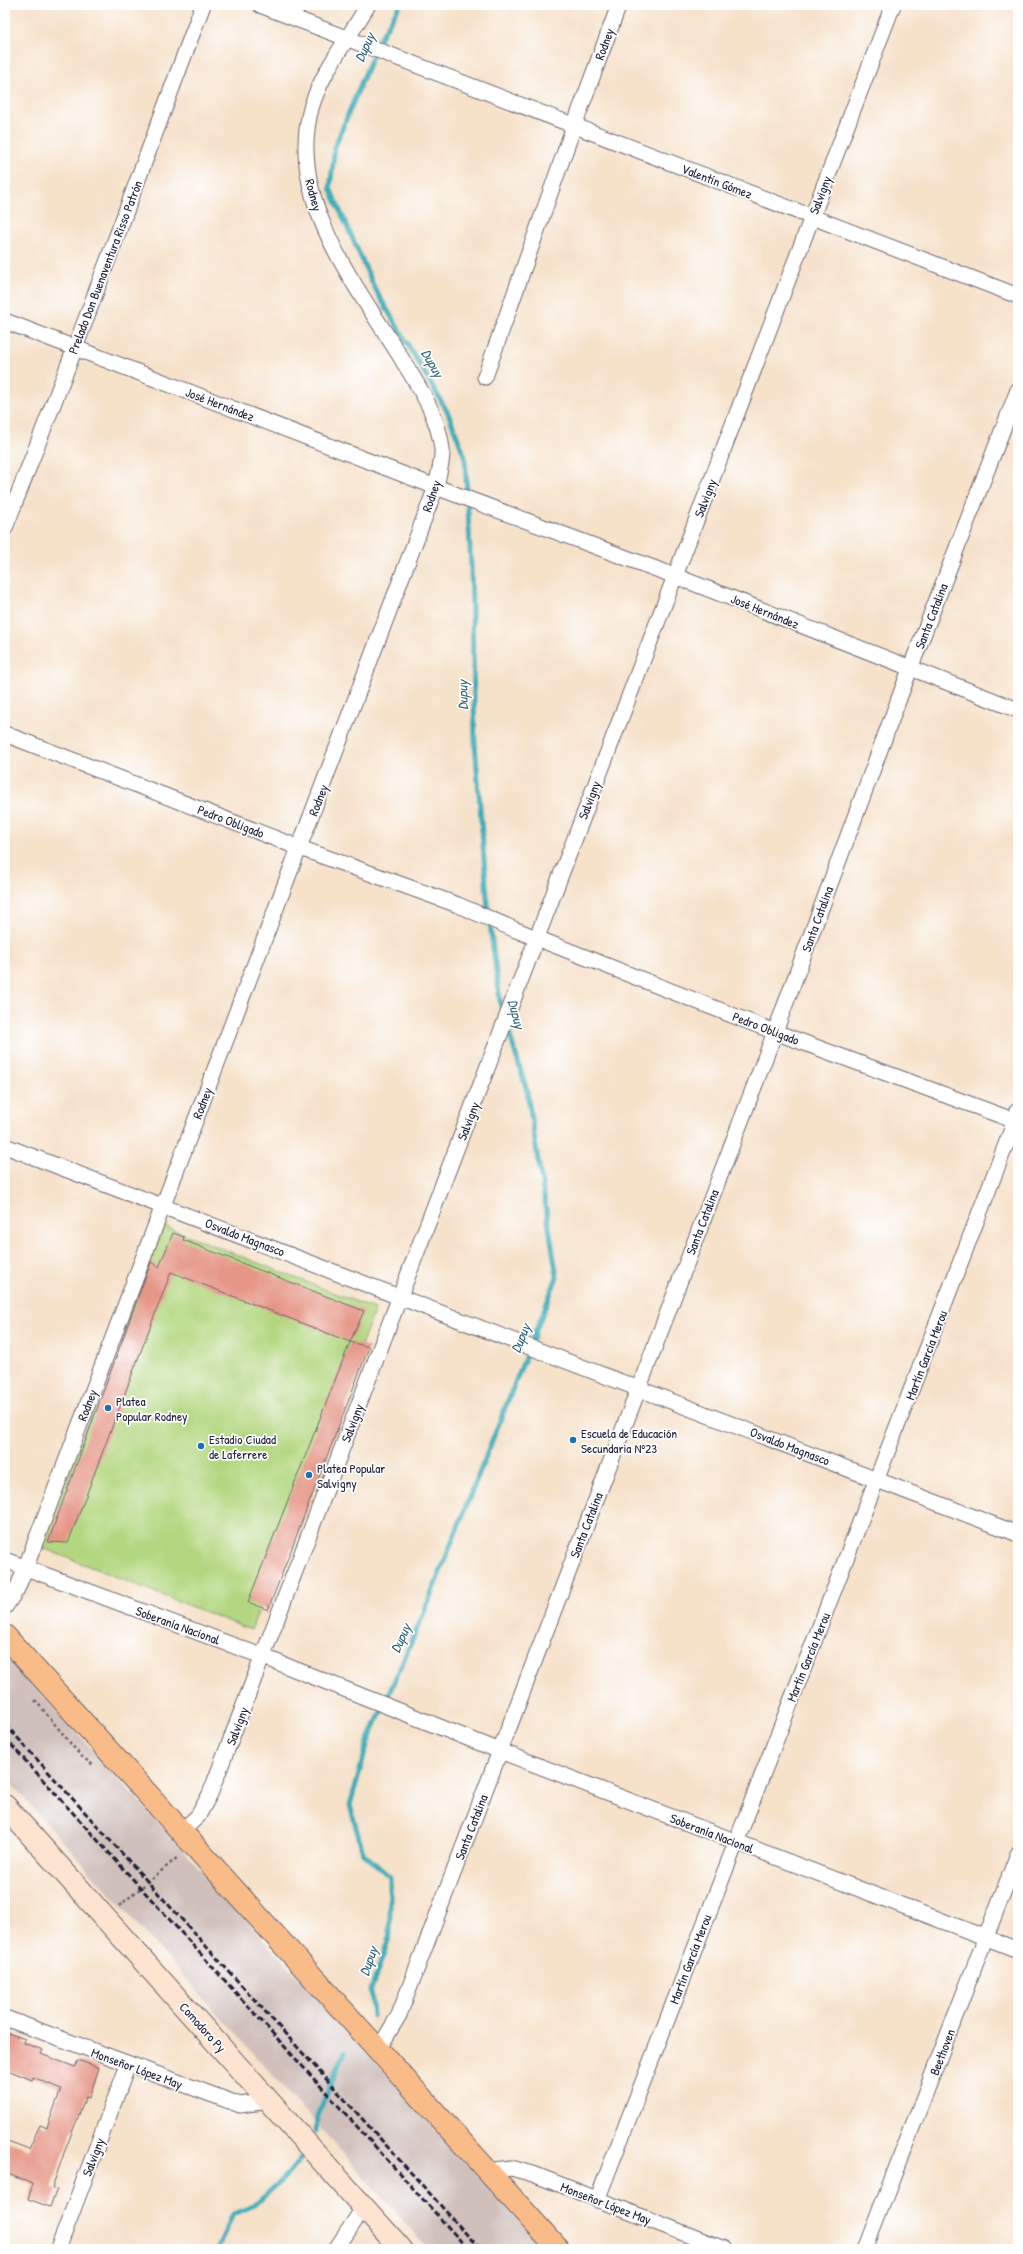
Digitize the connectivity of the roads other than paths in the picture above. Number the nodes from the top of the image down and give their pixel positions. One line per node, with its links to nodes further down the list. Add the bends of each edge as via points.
1 (203, 5): 11 (street, Prelado Don Buenaventura Risso Patrón)
2 (260, 5): 6 (street)
3 (368, 5): 6 (street, Rodney)
4 (619, 5): 7 (street, Rodney)
5 (893, 5): 8 (street, Salvigny)
6 (348, 38): 7 (street, Valentín Gómez); 14 (street, Rodney, via 329,66 312,105 306,138 308,174 316,207 329,240 432,408 442,450)
7 (574, 126): 8 (street, Valentín Gómez); 12 (street, Rodney)
8 (812, 217): 9 (street, Valentín Gómez); 16 (street, Salvigny)
9 (1018, 296)
10 (5, 321): 11 (street, José Hernández)
11 (75, 348): 14 (street, José Hernández); 15 (street, Prelado Don Buenaventura Risso Patrón)
12 (486, 377)
13 (1018, 390): 17 (street, Santa Catalina)
14 (436, 487): 16 (street, José Hernández); 20 (street, Rodney)
15 (5, 528)
16 (675, 576): 17 (street, José Hernández); 21 (street, Salvigny)
17 (910, 669): 18 (street, José Hernández); 22 (street, Santa Catalina)
18 (1018, 710)
19 (5, 734): 20 (street, Pedro Obligado)
20 (300, 848): 21 (street, Pedro Obligado, via 458,905); 26 (street, Rodney)
21 (536, 938): 22 (street, Pedro Obligado); 27 (street, Salvigny, via 518,991)
22 (775, 1032): 23 (street, Pedro Obligado); 28 (street, Santa Catalina)
23 (1017, 1119): 24 (street); 29 (street, Martín García Merou)
24 (1018, 1140)
25 (5, 1146): 26 (street, Osvaldo Magnasco)
26 (163, 1206): 27 (street, Osvaldo Magnasco); 32 (street, Rodney)
27 (399, 1297): 28 (street, Osvaldo Magnasco); 35 (street, Salvigny)
28 (638, 1388): 29 (street, Osvaldo Magnasco); 36 (street, Santa Catalina)
29 (878, 1480): 30 (street, Osvaldo Magnasco); 39 (street, Martín García Merou)
30 (1018, 1534)
31 (5, 1560): 32 (street, Soberanía Nacional)
32 (25, 1569): 33 (street, Rodney, via 17,1589); 35 (street, Soberanía Nacional)
33 (5, 1607)
34 (5, 1636): 38 (main road)
35 (264, 1657): 36 (street, Soberanía Nacional); 38 (street, Salvigny, via 210,1794)
36 (500, 1751): 39 (street, Soberanía Nacional); 44 (street, Santa Catalina, via 399,2015)
37 (5, 1806): 46 (main road, Comodoro Py)
38 (188, 1838): 44 (main road)
39 (735, 1842): 41 (street, Soberanía Nacional); 48 (street, Martín García Merou)
40 (1018, 1854): 41 (street, Beethoven)
41 (986, 1937): 42 (street, Soberanía Nacional); 55 (street, Beethoven)
42 (1018, 1950)
43 (5, 2018): 45 (street, Monseñor López May)
44 (378, 2050): 47 (main road)
45 (128, 2065): 46 (street, Monseñor López May, via 240,2104); 50 (street, Salvigny)
46 (270, 2101): 49 (main road, Comodoro Py)
47 (487, 2171): 48 (street, Monseñor López May, via 510,2168 533,2174); 53 (main road)
48 (597, 2200): 54 (street, Monseñor López May)
49 (364, 2207): 51 (street); 52 (main road, Comodoro Py)
50 (58, 2249)
51 (336, 2249)
52 (401, 2249)
53 (558, 2249)
54 (724, 2249)
55 (865, 2249)

